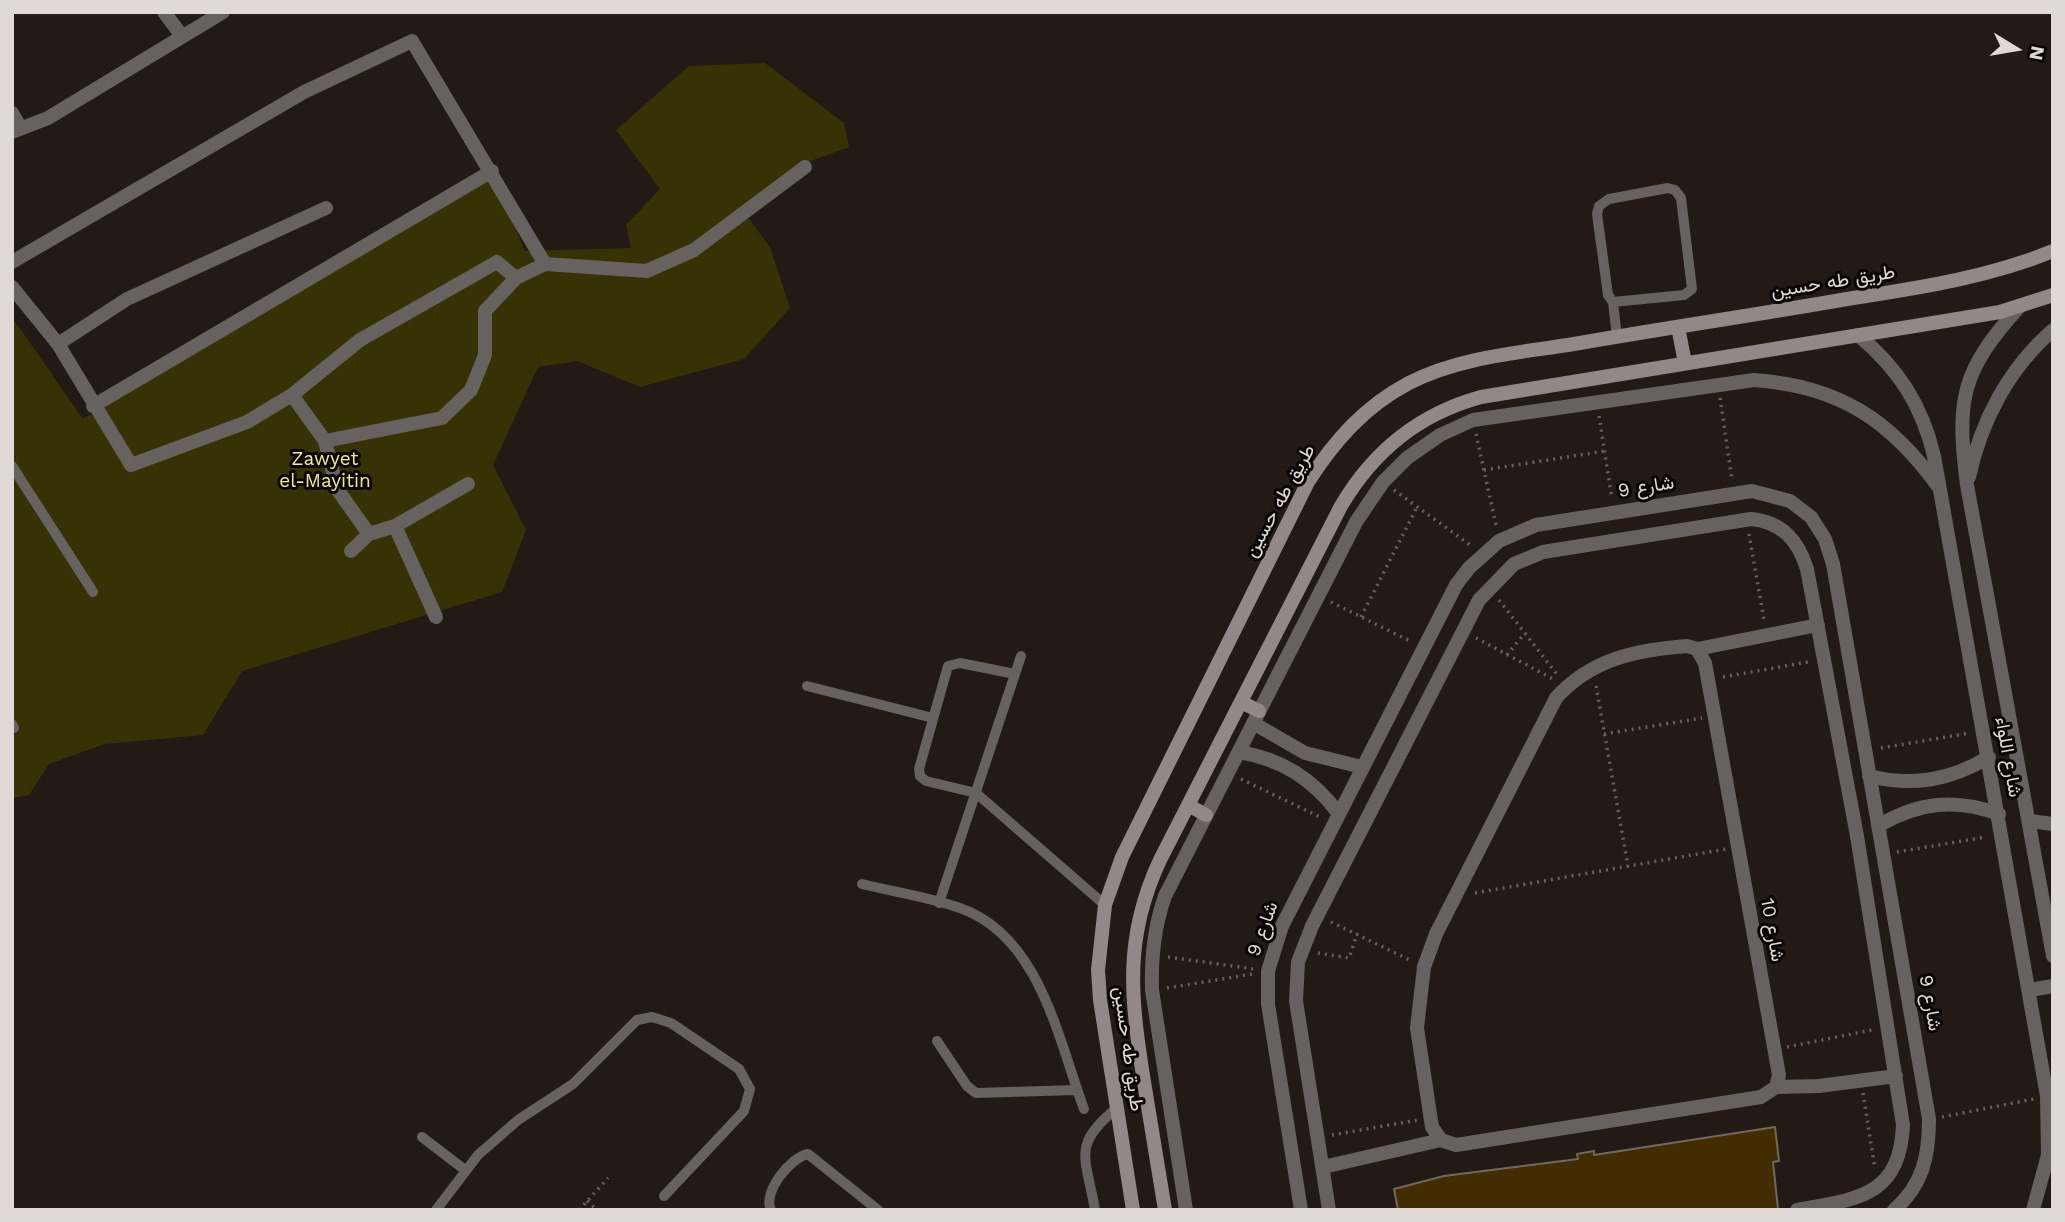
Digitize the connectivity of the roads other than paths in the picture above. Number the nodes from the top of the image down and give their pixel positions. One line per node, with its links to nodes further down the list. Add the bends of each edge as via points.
1 (164, 12): 3 (street)
2 (223, 12): 3 (street)
3 (183, 36): 5 (street, via 48,118)
4 (12, 113): 5 (street)
5 (16, 129)
6 (805, 167): 11 (street, via 694,250 647,271)
7 (492, 171): 10 (street, via 412,41 304,92); 11 (street); 24 (street)
8 (326, 208): 21 (street, via 128,299)
9 (2053, 251): 17 (main road, طريق طه حسين, via 1945,283)
10 (12, 262)
11 (545, 264): 12 (street)
12 (516, 278): 23 (street, via 497,261 360,340); 25 (street, via 485,311 485,355 471,390 442,418)
13 (12, 287): 21 (street)
14 (2053, 295): 16 (main road, طريق طه حسين)
15 (1613, 302): 15 (lane, via 1608,295 1599,206 1609,199 1675,190 1681,198 1692,289 1684,295); 20 (lane)
16 (2020, 306): 19 (main road, طريق طه حسين); 28 (street, شارع اللواء, via 1988,342 1965,396 1961,426)
17 (1678, 327): 20 (main road, طريق طه حسين); 22 (main road)
18 (2053, 330): 28 (street, via 2000,395 1980,439)
19 (1858, 335): 22 (main road, طريق طه حسين); 29 (street, شارع اللواء, via 1895,369 1915,401 1930,437)
20 (1617, 337): 61 (main road, طريق طه حسين, via 1443,369 1389,395 1351,424 1308,482 1122,856)
21 (58, 344): 24 (street)
22 (1685, 363): 41 (main road, طريق طه حسين, via 1481,397 1443,410 1399,436 1363,472 1341,506)
23 (292, 395): 24 (street, via 247,422 131,465); 25 (street)
24 (93, 406)
25 (325, 441): 31 (street, via 337,489)
26 (12, 466): 33 (lane)
27 (468, 484): 30 (street)
28 (1967, 485): 54 (street, شارع اللواء)
29 (1940, 489): 43 (street, via 1919,458 1892,432 1861,410 1791,383 1718,383 1473,420 1423,446 1383,482 1356,522); 46 (street, شارع اللواء)
30 (395, 526): 31 (street); 34 (street)
31 (369, 534): 32 (street)
32 (351, 551)
33 (93, 592)
34 (436, 617)
35 (1818, 625): 36 (street); 42 (street, via 1807,569 1796,543 1777,525 1746,519 1561,547 1514,564 1489,586); 68 (street)
36 (1697, 649): 69 (street, شارع 10, via 1704,658 1715,716 1779,1075); 76 (street, via 1687,646 1625,655 1592,667 1566,687 1547,711 1424,967 1417,1028 1430,1118)
37 (1021, 656): 38 (lane)
38 (1014, 674): 44 (lane, via 952,663 945,672); 49 (lane)
39 (807, 687): 44 (lane)
40 (1398, 696): 42 (street); 47 (street, شارع 9); 48 (street, شارع 9, via 1456,585 1499,541 1536,525 1734,493 1765,493 1790,501 1811,517 1825,539)
41 (1241, 702): 43 (main road); 50 (main road, طريق طه حسين)
42 (1423, 708): 66 (street, via 1302,948 1295,988)
43 (1256, 717): 45 (street); 47 (street, via 1305,753)
44 (933, 718): 49 (lane, via 920,776)
45 (1238, 752): 52 (street); 53 (street, via 1272,760 1303,776)
46 (1989, 757): 48 (street, via 1961,772 1931,780 1900,782); 51 (street, شارع اللواء)
47 (1362, 767): 53 (street, شارع 9)
48 (1869, 776): 56 (street, شارع 9)
49 (976, 793): 60 (lane); 61 (lane)
50 (1188, 806): 52 (main road); 85 (main road, طريق طه حسين, via 1145,895 1131,968 1132,1006)
51 (1999, 814): 56 (street, via 1969,805 1937,804 1906,811); 64 (street, شارع اللواء)
52 (1206, 815): 86 (street, via 1165,896 1152,954 1152,990)
53 (1336, 819): 67 (street, شارع 9, via 1282,926 1268,971)
54 (2030, 821): 55 (street); 58 (street, شارع اللواء)
55 (2053, 824)
56 (1878, 826): 71 (street, شارع 9)
57 (2053, 863): 58 (street)
58 (2038, 872): 62 (street, شارع اللواء)
59 (862, 884): 60 (lane)
60 (939, 903): 70 (lane, via 960,908 997,928 1026,960)
61 (1105, 905): 73 (main road, طريق طه حسين, via 1099,950 1100,1000)
62 (2053, 956)
63 (2053, 986): 64 (street)
64 (2031, 990): 91 (street, شارع اللواء, via 2047,1096 2048,1155)
65 (937, 1041): 70 (lane, via 976,1093)
66 (1305, 1059): 67 (street); 77 (street)
67 (1278, 1065): 87 (street, شارع 9)
68 (1895, 1076): 69 (street, via 1819,1087); 72 (street)
69 (1776, 1087): 76 (street, via 1761,1097 1456,1145)
70 (1076, 1090): 74 (lane)
71 (1926, 1098): 72 (street); 90 (street, شارع 9, via 1929,1144 1920,1180)
72 (1900, 1103): 89 (street, via 1899,1156 1887,1180 1849,1201)
73 (1117, 1108): 83 (lane, via 1094,1127 1087,1141); 84 (main road, طريق طه حسين)
74 (1084, 1110)
75 (422, 1137): 78 (lane)
76 (1441, 1140): 77 (street)
77 (1323, 1167): 88 (street)
78 (465, 1170): 79 (lane, via 518,1120 573,1084 631,1023 659,1017 738,1069 750,1089 744,1111); 80 (lane)
79 (664, 1196)
80 (436, 1210)
81 (771, 1210): 82 (lane, via 767,1202 771,1189 808,1154)
82 (878, 1210)
83 (1095, 1210)
84 (1133, 1210)
85 (1165, 1210)
86 (1186, 1210)
87 (1301, 1210)
88 (1329, 1210)
89 (1797, 1210)
90 (1894, 1210)
91 (2033, 1210)

